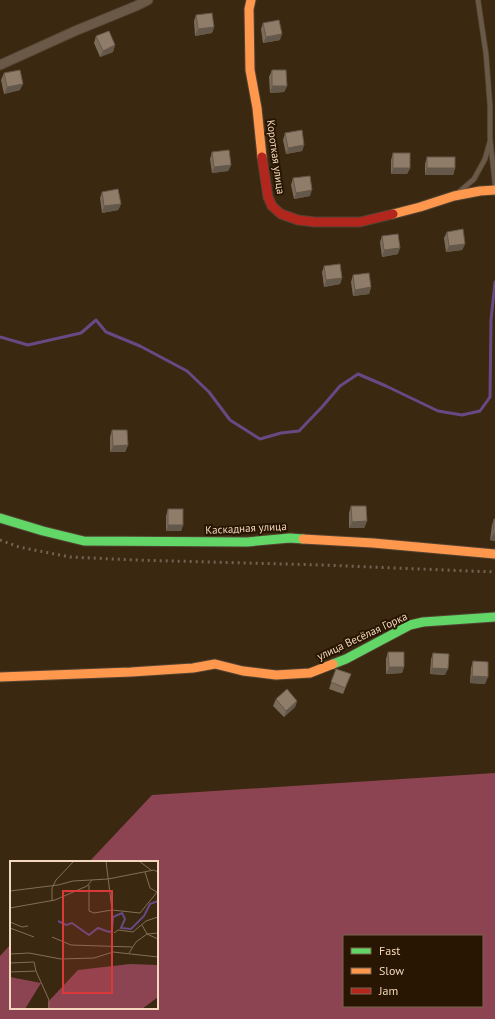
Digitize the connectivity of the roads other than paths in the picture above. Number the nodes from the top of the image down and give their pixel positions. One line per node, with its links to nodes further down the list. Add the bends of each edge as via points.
1 (148, 0): 4 (street)
2 (251, 0): 8 (street, Короткая улица, via 250,70 268,197 272,206 281,214 298,220 360,222)
3 (478, 0): 5 (lane, via 486,54)
4 (0, 65)
5 (490, 138): 6 (lane); 8 (lane, via 485,159 474,179)
6 (495, 184)
7 (495, 190): 8 (street, Короткая улица)
8 (454, 196)
9 (0, 518): 10 (street, Каскадная улица, via 84,541 247,542 290,538)
10 (495, 554)
11 (495, 617): 12 (street, улица Весёлая Горка, via 410,625 346,659 310,673 276,676 215,664 131,672)
12 (0, 677)

